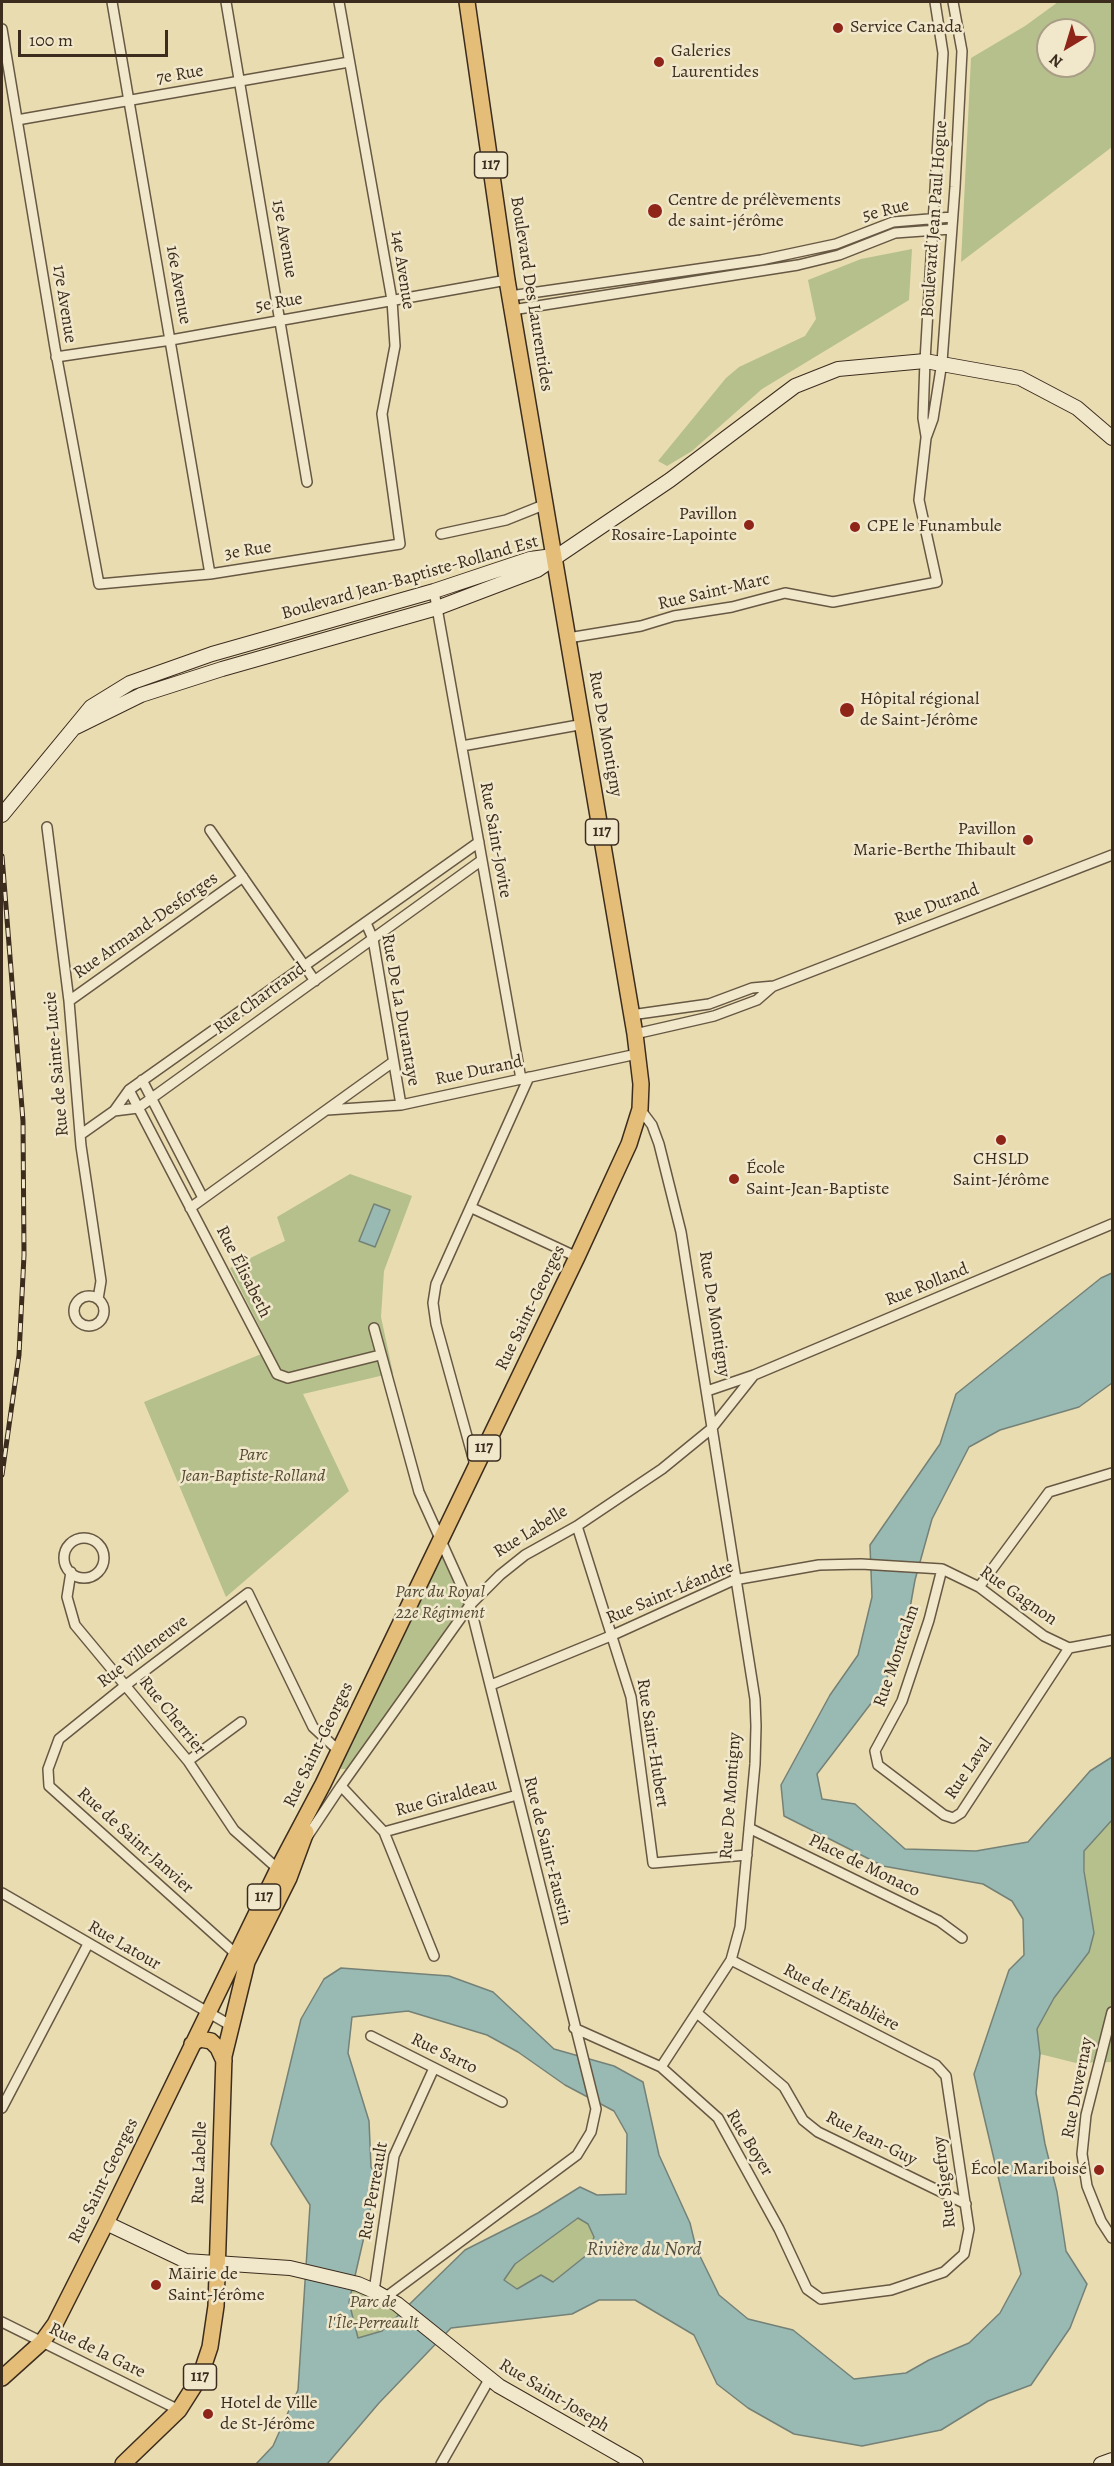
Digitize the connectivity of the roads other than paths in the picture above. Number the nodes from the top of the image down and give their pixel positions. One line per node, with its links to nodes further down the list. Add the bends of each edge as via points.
1 (112, 2): 10 (street, 16e Avenue)
2 (226, 2): 9 (street, 15e Avenue)
3 (339, 2): 8 (street, 14e Avenue)
4 (466, 2): 16 (main road, Boulevard Des Laurentides / 117)
5 (935, 2): 13 (street, Boulevard Jean Paul Hogue, via 943,52)
6 (953, 2): 12 (street, Boulevard Jean Paul Hogue, via 962,51)
7 (2, 29): 11 (street, 17e Avenue)
8 (349, 62): 9 (street, 7e Rue); 17 (street, 14e Avenue)
9 (240, 81): 10 (street, 7e Rue); 19 (street, 15e Avenue)
10 (129, 100): 11 (street, 7e Rue); 20 (street, 16e Avenue)
11 (17, 120): 21 (street, 17e Avenue)
12 (952, 217): 13 (street, 5e Rue); 15 (street, Boulevard Jean Paul Hogue)
13 (934, 218): 14 (street, Boulevard Jean Paul Hogue); 18 (street, 5e Rue, via 893,222 836,244 784,256)
14 (933, 230): 15 (street, 5e Rue); 18 (street, 5e Rue, via 895,233 839,255 798,265 688,284); 22 (street, Boulevard Jean Paul Hogue)
15 (951, 230): 23 (street, Boulevard Jean Paul Hogue)
16 (507, 280): 17 (street, 5e Rue); 18 (main road, Boulevard Des Laurentides / 117)
17 (392, 300): 19 (street, 5e Rue); 29 (street, 14e Avenue, via 395,346 382,414)
18 (511, 303): 27 (main road, Boulevard Des Laurentides / 117)
19 (281, 319): 20 (street, 5e Rue); 26 (street, 15e Avenue)
20 (171, 340): 21 (street, 5e Rue); 31 (street, 16e Avenue)
21 (56, 357): 33 (street, 17e Avenue)
22 (925, 361): 23 (street); 24 (street, Boulevard Jean Paul Hogue); 30 (street, via 838,369 795,386 670,480)
23 (942, 362): 24 (street, Boulevard Jean Paul Hogue); 25 (street, via 1020,378 1077,408)
24 (926, 438): 32 (street, Boulevard Jean Paul Hogue, via 919,500)
25 (1113, 438)
26 (307, 482)
27 (546, 504): 28 (street, via 506,520); 30 (main road, Boulevard Des Laurentides / 117)
28 (441, 534)
29 (400, 544): 31 (street, 3e Rue)
30 (555, 556): 34 (street, Boulevard Jean-Baptiste-Rolland Est, via 530,559); 35 (street, Boulevard Jean-Baptiste-Rolland Est, via 537,570); 37 (main road, Rue De Montigny / 117)
31 (210, 574): 33 (street, 3e Rue)
32 (937, 582): 37 (street, Rue Saint-Marc, via 833,602 785,593 674,616 641,627)
33 (99, 584)
34 (434, 591): 35 (street, Rue Saint-Jovite); 36 (street, Boulevard Jean-Baptiste-Rolland Est)
35 (437, 608): 39 (street, Boulevard Jean-Baptiste-Rolland Est); 43 (street, Rue Saint-Jovite)
36 (266, 638): 38 (street, Boulevard Jean-Baptiste-Rolland Est); 39 (street)
37 (568, 638): 41 (main road, Rue De Montigny / 117)
38 (212, 654): 40 (street); 42 (street, Boulevard Jean-Baptiste-Rolland Est, via 130,683 91,707)
39 (270, 655): 40 (street, Boulevard Jean-Baptiste-Rolland Est)
40 (217, 671): 42 (street, Boulevard Jean-Baptiste-Rolland Est, via 141,695)
41 (584, 724): 43 (street); 59 (main road, Rue De Montigny / 117)
42 (76, 727): 44 (street, Boulevard Jean-Baptiste-Rolland Est)
43 (462, 746): 47 (street, Rue Saint-Jovite)
44 (2, 815)
45 (47, 827): 58 (street, Rue de Sainte-Lucie)
46 (210, 830): 50 (street)
47 (479, 842): 49 (street, Rue Saint-Jovite); 51 (street, Rue Chartrand)
48 (1113, 855): 57 (street, Rue Durand)
49 (482, 860): 52 (street, Rue Chartrand); 63 (street, Rue Saint-Jovite)
50 (243, 878): 55 (street); 58 (street, Rue Armand-Desforges)
51 (411, 891): 52 (street); 53 (street, Rue Chartrand)
52 (422, 904): 54 (street, Rue Chartrand)
53 (366, 923): 54 (street, Rue De La Durantaye); 55 (street, Rue Chartrand)
54 (373, 939): 56 (street, Rue Chartrand); 62 (street, Rue De La Durantaye)
55 (304, 966): 56 (street); 64 (street, Rue Chartrand)
56 (315, 981): 66 (street, Rue Chartrand)
57 (774, 986): 59 (street, Rue Durand, via 752,988 709,1004); 60 (street, Rue Durand, via 757,1000 714,1016)
58 (69, 1001): 72 (street, Rue de Sainte-Lucie)
59 (631, 1016): 60 (main road, Rue De Montigny / 117)
60 (635, 1034): 61 (main road, Rue De Montigny / 117)
61 (637, 1054): 63 (street, Rue Durand); 69 (main road, Rue De Montigny / 117)
62 (393, 1062): 67 (street, Rue De La Durantaye); 70 (street)
63 (525, 1078): 67 (street, Rue Durand); 75 (street)
64 (142, 1080): 65 (street, Rue Chartrand); 66 (street)
65 (129, 1090): 68 (street, Rue Élisabeth); 71 (street, Rue Chartrand)
66 (151, 1098): 68 (street, Rue Chartrand); 73 (street)
67 (401, 1105): 70 (street, Rue Durand)
68 (138, 1108): 71 (street, Rue Chartrand); 74 (street, Rue Élisabeth)
69 (639, 1109): 77 (main road, Rue Saint-Georges / 117, via 629,1144); 82 (street, Rue De Montigny, via 652,1125 659,1144 681,1232)
70 (327, 1110): 73 (street)
71 (114, 1111): 72 (street, Rue Chartrand)
72 (80, 1135): 78 (street, Rue de Sainte-Lucie, via 101,1281)
73 (203, 1198): 74 (street)
74 (190, 1208): 80 (street, Rue Élisabeth, via 282,1378)
75 (472, 1208): 77 (street); 84 (street, via 436,1284 433,1303)
76 (1113, 1224): 81 (street, Rue Rolland)
77 (577, 1257): 84 (main road, Rue Saint-Georges / 117)
78 (98, 1299)
79 (374, 1328): 80 (street, Rue de Saint-Faustin)
80 (380, 1355): 87 (street, Rue de Saint-Faustin, via 419,1491)
81 (754, 1375): 82 (street, Rue Rolland); 83 (street, Rue Rolland)
82 (707, 1390): 83 (street, Rue De Montigny)
83 (711, 1429): 86 (street, Rue Labelle, via 662,1469); 90 (street, Rue De Montigny)
84 (475, 1465): 87 (main road, Rue Saint-Georges / 117)
85 (1113, 1473): 91 (street, via 1048,1492)
86 (577, 1526): 92 (street, Rue Labelle, via 525,1554); 93 (street, Rue Saint-Hubert)
87 (441, 1540): 92 (street, Rue de Saint-Faustin); 101 (main road, Rue Saint-Georges / 117)
88 (942, 1569): 90 (street, Rue Saint-Léandre, via 819,1565); 91 (street, Rue Gagnon); 100 (street, Rue Montcalm, via 902,1701)
89 (71, 1572): 89 (street, Rue Cherrier, via 65,1562 70,1544 80,1538 98,1543 104,1555 101,1568 91,1576); 96 (street, Rue Cherrier, via 67,1597 75,1625)
90 (734, 1580): 93 (street, Rue Saint-Léandre); 106 (street, Rue De Montigny, via 755,1699 755,1764)
91 (979, 1587): 95 (street, Rue Gagnon, via 1044,1636)
92 (470, 1605): 97 (street, Rue de Saint-Faustin); 104 (street, Rue Labelle)
93 (613, 1635): 97 (street, Rue Saint-Léandre); 109 (street, Rue Saint-Hubert, via 632,1697 653,1863)
94 (1113, 1640): 95 (street, Rue Gagnon)
95 (1069, 1648): 100 (street, Rue Laval, via 961,1813 953,1818 878,1765)
96 (126, 1684): 99 (street, Rue Villeneuve); 101 (street, Rue Villeneuve, via 248,1593 313,1727); 102 (street, Rue Cherrier)
97 (490, 1685): 105 (street, Rue de Saint-Faustin)
98 (241, 1722): 102 (street)
99 (59, 1738): 114 (street, Rue de Saint-Janvier, via 48,1769 49,1786)
100 (875, 1750)
101 (339, 1751): 103 (main road, Rue Saint-Georges / 117)
102 (188, 1761): 110 (street, Rue Cherrier, via 234,1830)
103 (323, 1784): 108 (main road, Rue Labelle / 117); 110 (main road, Rue Saint-Georges / 117)
104 (341, 1786): 107 (street); 108 (street, Rue Labelle)
105 (517, 1796): 107 (street, Rue Giraldeau); 121 (street, Rue de Saint-Faustin)
106 (749, 1828): 109 (street, Rue De Montigny); 112 (street, Place de Monaco, via 939,1922)
107 (384, 1832): 115 (street)
108 (301, 1847): 120 (main road, Rue Labelle / 117, via 247,1962)
109 (747, 1855): 116 (street, Rue De Montigny, via 740,1927)
110 (278, 1869): 114 (main road, Rue Saint-Georges / 117)
111 (2, 1893): 113 (street, Rue Latour)
112 (962, 1938)
113 (88, 1944): 118 (street, Rue Latour); 129 (street)
114 (236, 1954): 118 (main road, Rue Saint-Georges / 117)
115 (434, 1956)
116 (731, 1960): 119 (street, Rue De Montigny); 125 (street, Rue de l'Érablière)
117 (1113, 2012): 132 (street, Rue Duvernay, via 1086,2115 1082,2154 1087,2186 1101,2221)
118 (208, 2013): 120 (street, Rue Latour); 123 (main road, Rue Saint-Georges / 117)
119 (697, 2013): 126 (street, Rue De Montigny); 130 (street, Rue Jean-Guy, via 784,2086 803,2120 818,2132)
120 (231, 2025): 124 (main road, Rue Labelle / 117)
121 (574, 2028): 126 (street, Rue Boyer); 134 (street, Rue de Saint-Faustin, via 596,2109 591,2132 577,2155)
122 (371, 2036): 127 (street, Rue Sarto)
123 (192, 2044): 124 (main road, via 200,2039 211,2041); 131 (main road, Rue Saint-Georges / 117)
124 (224, 2061): 133 (main road, Rue Labelle / 117)
125 (936, 2065): 130 (street, Rue Sigefroy, via 946,2076)
126 (661, 2067): 135 (street, Rue Boyer, via 718,2118 807,2289)
127 (434, 2068): 128 (street, Rue Sarto); 134 (street, Rue Perreault, via 394,2156)
128 (502, 2102)
129 (2, 2108)
130 (966, 2204): 135 (street, Rue Sigefroy, via 969,2229 964,2254 944,2272 891,2290)
131 (106, 2223): 133 (street, via 186,2261); 137 (main road, Rue Saint-Georges / 117)
132 (1113, 2238)
133 (216, 2262): 134 (street, via 293,2269 358,2284); 140 (main road, Rue Labelle / 117, via 216,2306 210,2347 200,2377)
134 (386, 2297): 139 (street, Rue Saint-Joseph)
135 (821, 2299)
136 (2, 2322): 137 (street, Rue de la Gare)
137 (42, 2342): 138 (main road, Rue Saint-Georges / 117); 140 (street, Rue de la Gare)
138 (2, 2378)
139 (490, 2378): 143 (street); 144 (street, Rue Saint-Joseph, via 525,2403)
140 (179, 2410): 142 (main road, Rue Labelle / 117)
141 (1113, 2460): 145 (street)
142 (123, 2464)
143 (441, 2464)
144 (636, 2464)
145 (1101, 2464)

